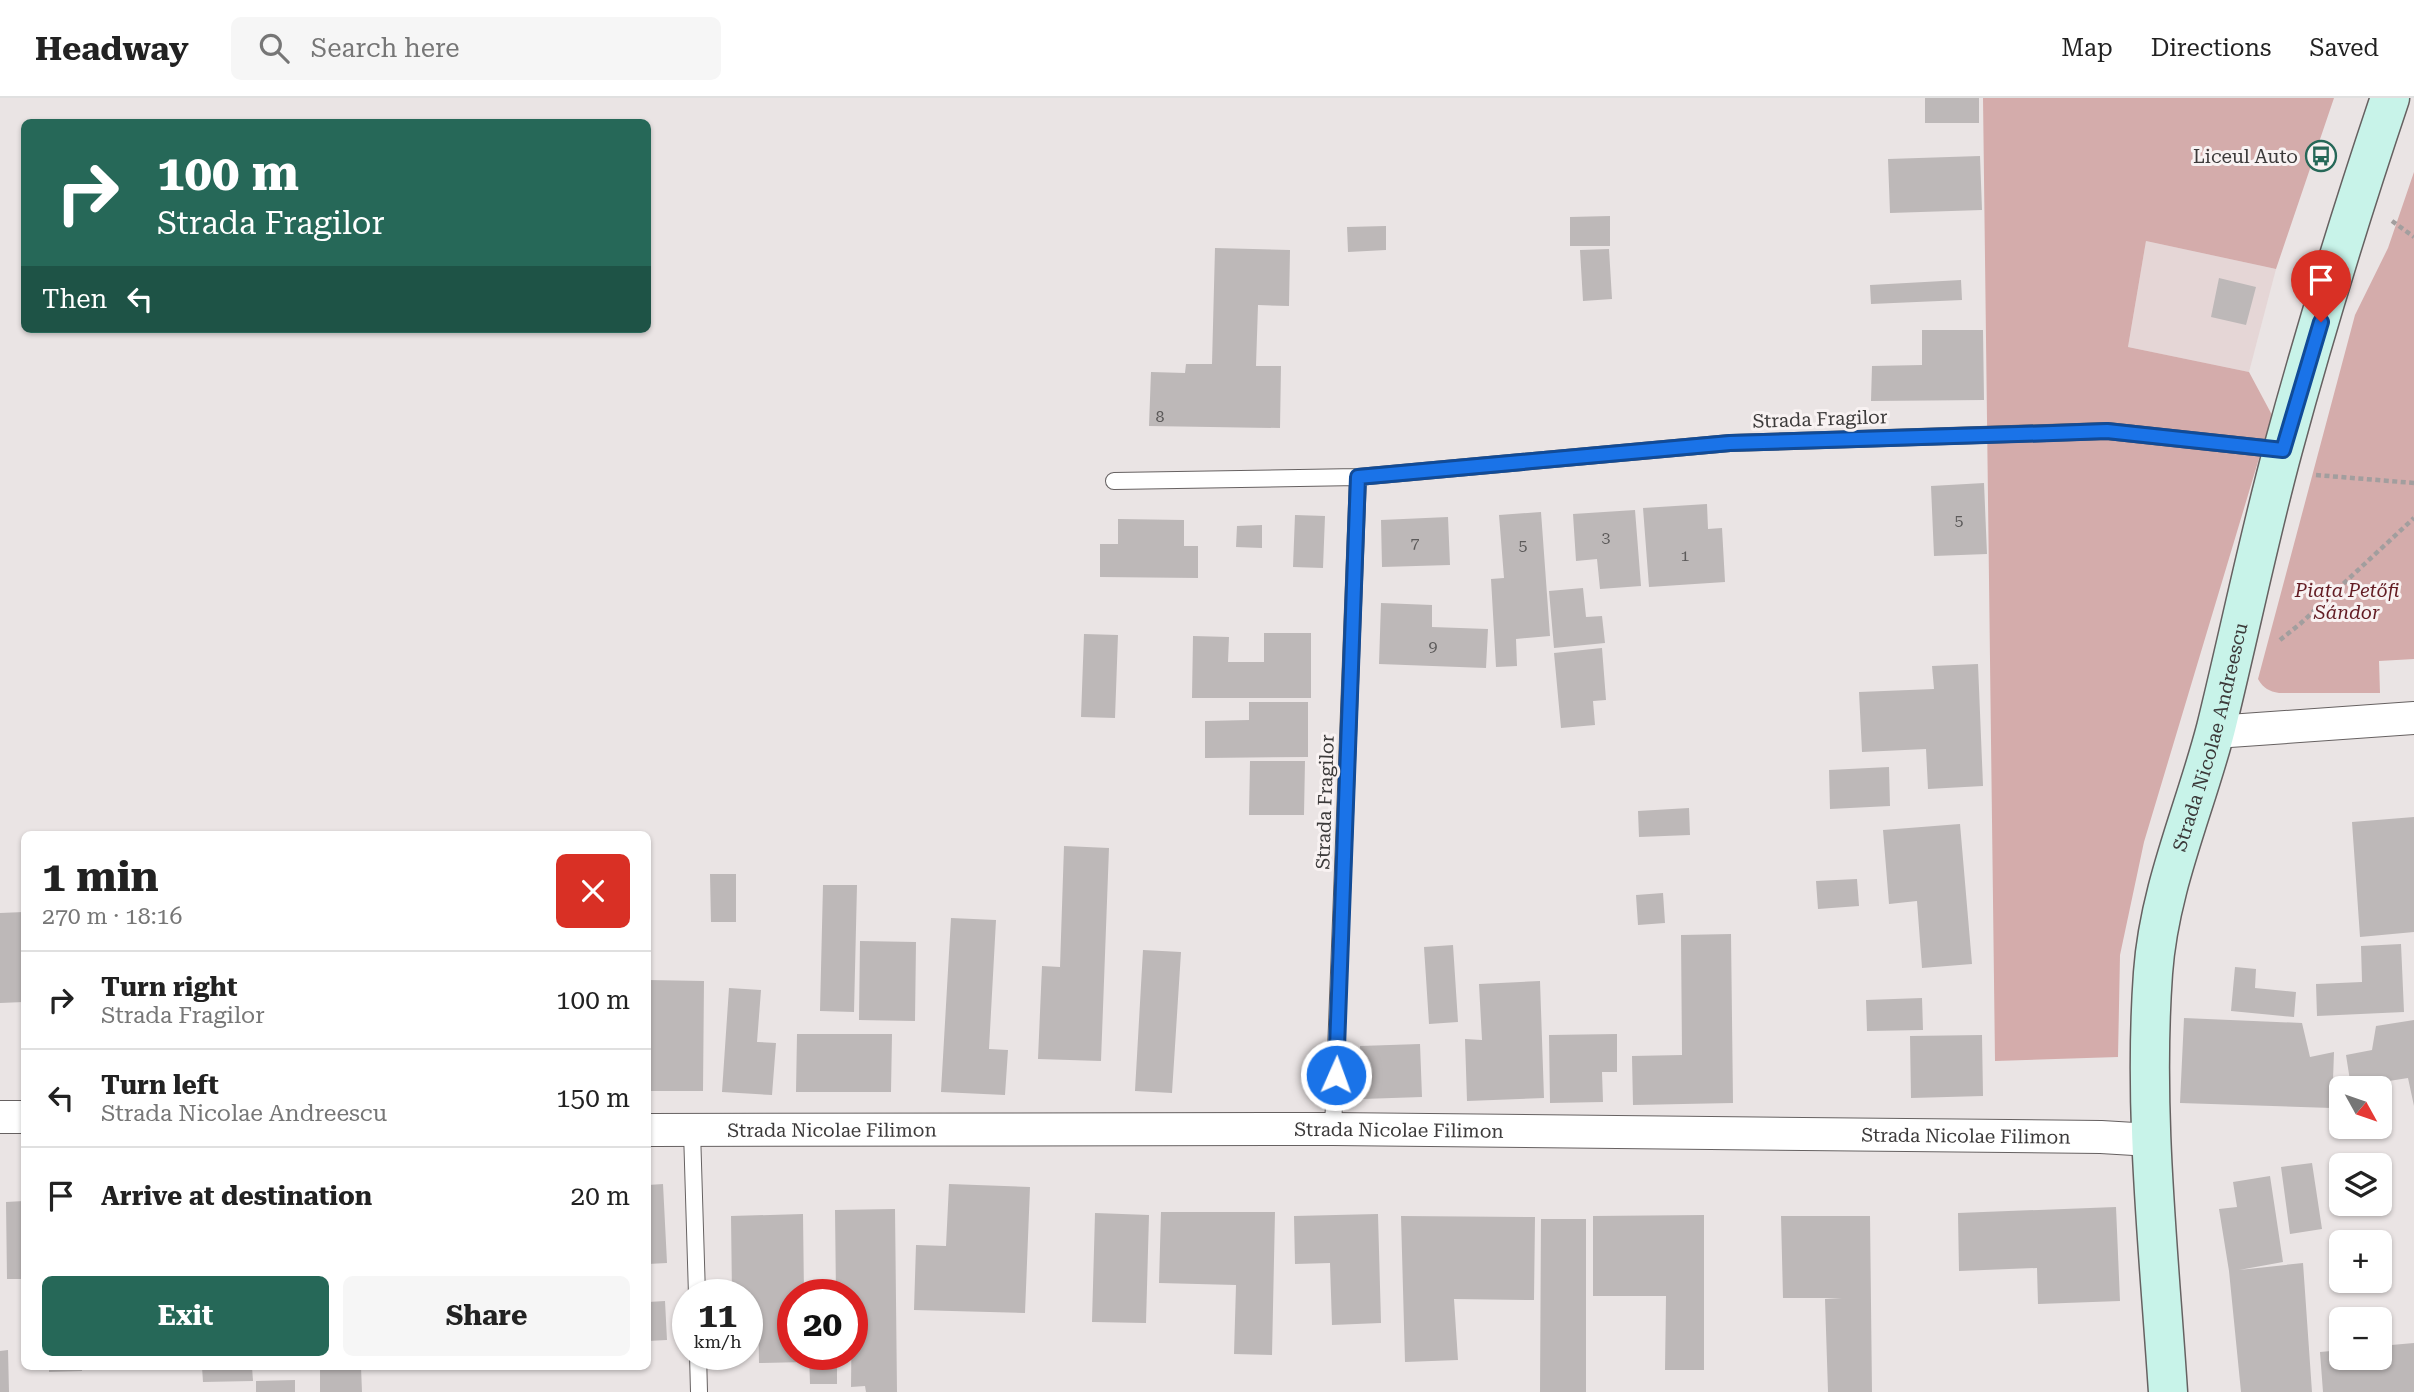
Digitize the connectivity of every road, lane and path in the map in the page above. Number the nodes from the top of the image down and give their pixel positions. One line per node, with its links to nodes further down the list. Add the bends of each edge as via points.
1 (2389, 98): 4 (main road, Strada Nicolae Andreescu, via 2366,168)
2 (2392, 221): 3 (path)
3 (2414, 237)
4 (2294, 462): 5 (lane, Strada Fragilor, via 2094,431 1730,443); 7 (path); 11 (main road, Strada Nicolae Andreescu)
5 (1358, 477): 6 (lane, Strada Fragilor); 14 (lane, Strada Fragilor)
6 (1114, 481)
7 (2414, 483)
8 (2414, 518): 9 (path)
9 (2272, 646)
10 (2414, 718): 11 (street)
11 (2214, 732): 17 (main road, Strada Nicolae Andreescu, via 2161,917 2153,970)
12 (0, 1116): 13 (street)
13 (21, 1117)
14 (1334, 1129): 16 (street, Strada Nicolae Filimon); 17 (street, Strada Nicolae Filimon)
15 (651, 1130): 16 (street, Strada Nicolae Filimon)
16 (692, 1131): 18 (lane)
17 (2151, 1140): 21 (main road, Strada Nicolae Andreescu)
18 (696, 1279)
19 (698, 1370): 20 (lane)
20 (699, 1392)
21 (2168, 1392)

